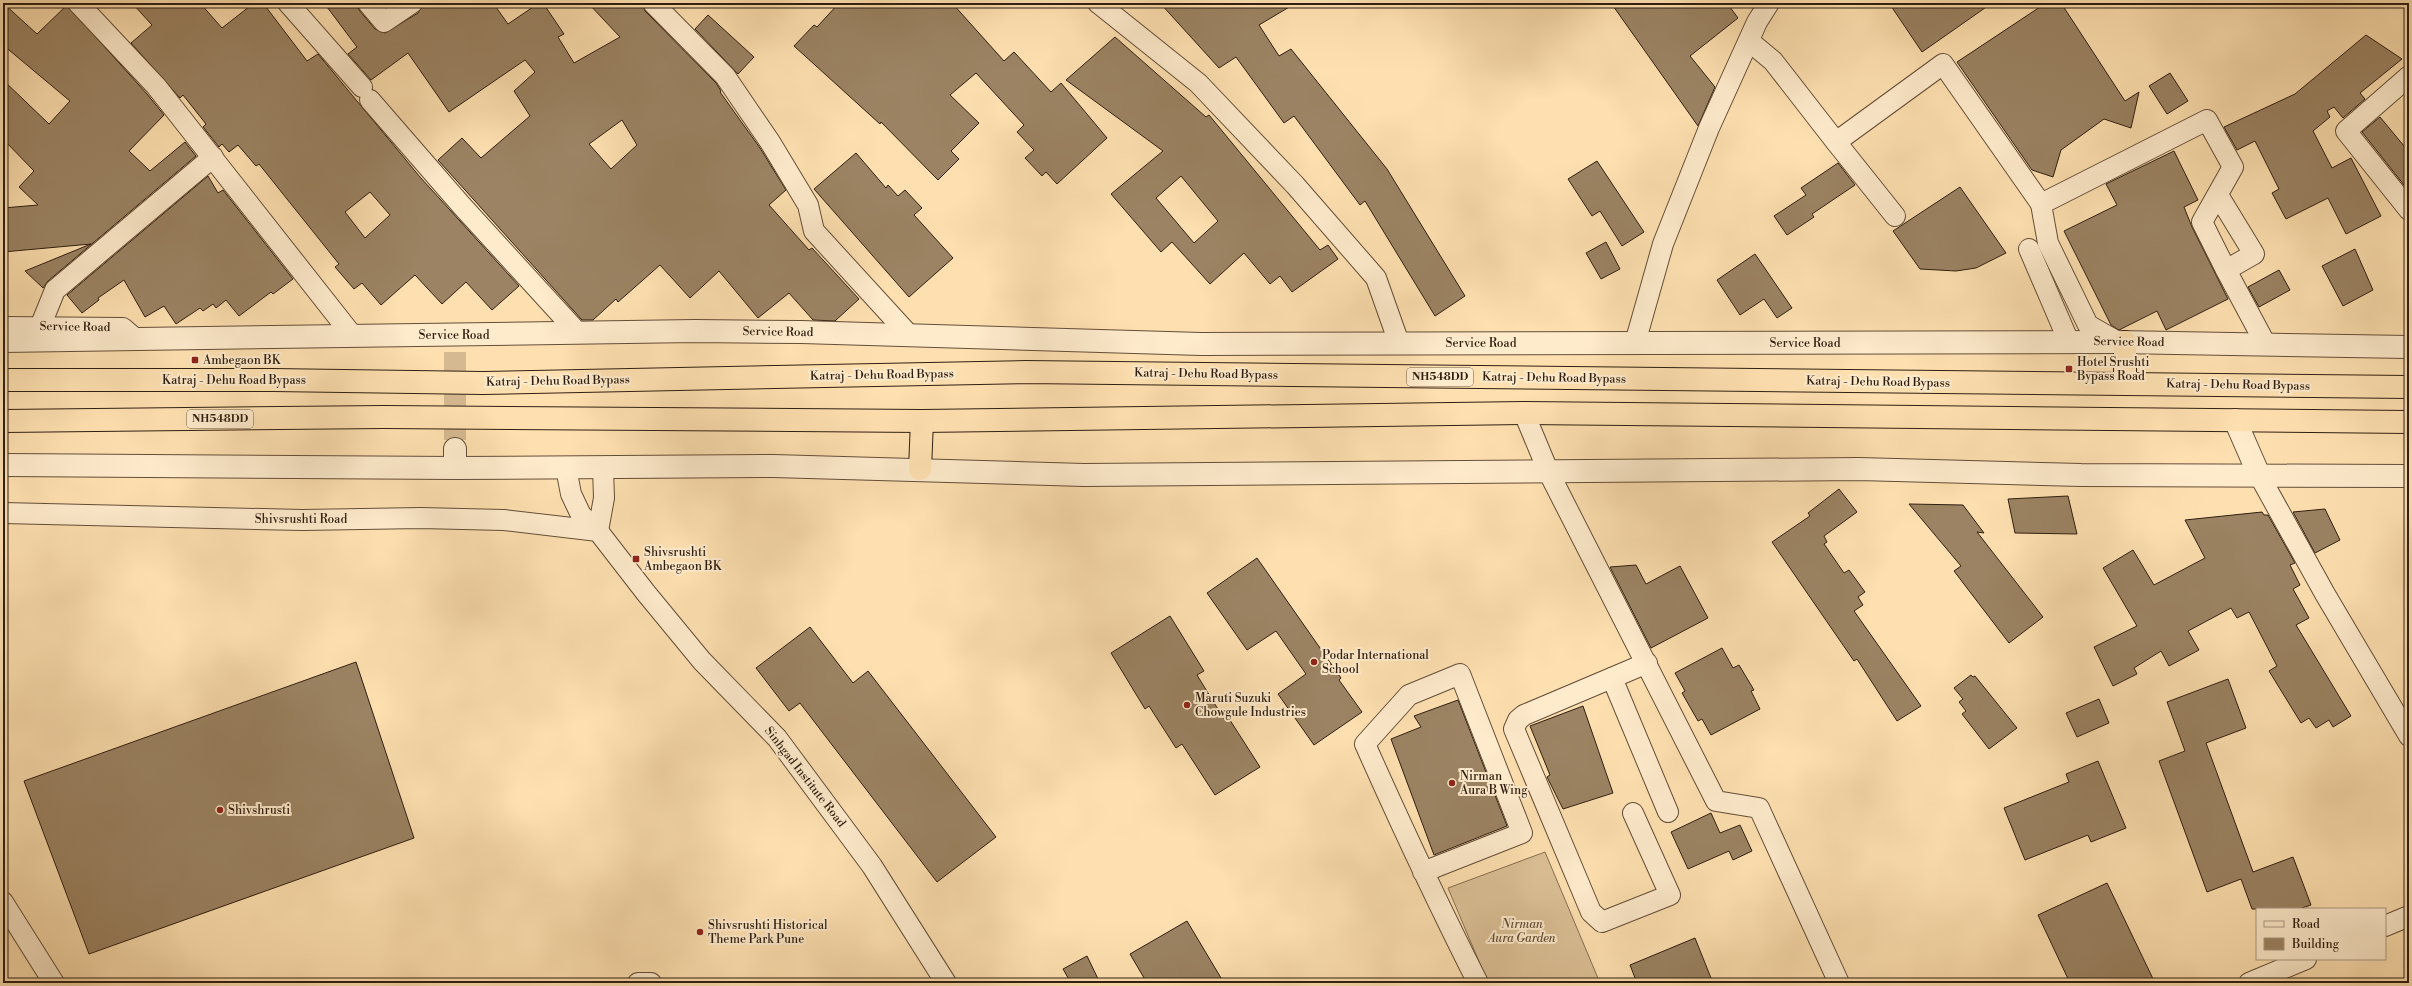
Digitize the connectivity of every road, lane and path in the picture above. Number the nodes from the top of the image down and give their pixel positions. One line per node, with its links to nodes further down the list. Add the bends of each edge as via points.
1 (78, 3): 11 (street, via 156,86)
2 (288, 3): 20 (street, via 462,206)
3 (368, 3): 4 (street, via 384,22)
4 (412, 3)
5 (653, 3): 22 (street, via 725,76 770,142 808,205 814,231)
6 (1098, 3): 27 (street, via 1198,83 1295,185 1376,278)
7 (1769, 3): 8 (street)
8 (1749, 40): 10 (street, via 1773,61); 28 (street, via 1709,128 1663,244)
9 (2409, 76): 14 (street, via 2346,131)
10 (1836, 142): 13 (street, via 1943,64); 15 (street)
11 (213, 157): 19 (street, via 55,290); 21 (street)
12 (2218, 195): 13 (street, via 2233,167 2207,120); 17 (street, via 2202,222); 17 (street, via 2254,254)
13 (2041, 204): 26 (street, via 2048,243 2088,325)
14 (2409, 210)
15 (1895, 216)
16 (2030, 249): 25 (street)
17 (2226, 270): 29 (street)
18 (3, 327): 19 (street, Service Road)
19 (40, 327): 23 (street, Service Road, via 123,328)
20 (578, 333): 21 (street, Service Road, via 455,343); 22 (street, Service Road, via 801,332)
21 (352, 335): 23 (street, Service Road)
22 (910, 336): 27 (street, Service Road, via 1201,344)
23 (137, 340): 24 (street)
24 (3, 341)
25 (2069, 342): 26 (street, Service Road); 28 (street, Service Road)
26 (2121, 342): 29 (street, Service Road); 32 (highway)
27 (1399, 343): 28 (street, Service Road)
28 (1635, 343)
29 (2266, 345): 30 (street, Service Road)
30 (2409, 347)
31 (3, 380): 32 (highway, Katraj - Dehu Road Bypass / NH548DD, via 483,383 1026,372)
32 (2126, 384): 33 (highway, Katraj - Dehu Road Bypass / NH548DD)
33 (2409, 387)
34 (1524, 413): 35 (highway, NH548DD); 37 (highway, NH548DD); 43 (street)
35 (2235, 420): 38 (highway, NH548DD); 44 (street)
36 (3, 421): 37 (highway, NH548DD, via 384,417)
37 (922, 421): 42 (highway)
38 (2409, 422)
39 (3, 465): 40 (street, via 455,459)
40 (566, 468): 41 (street); 47 (street, Sinhgad Institute Road, via 571,494 581,515)
41 (603, 468): 42 (street, via 773,466); 47 (street, via 604,498)
42 (920, 469): 43 (street, via 1084,475 1311,472)
43 (1549, 473): 44 (street, via 1859,469 2081,475); 48 (street)
44 (2259, 475): 45 (street); 50 (street, via 2325,594)
45 (2409, 476)
46 (3, 513): 47 (street, Shivsrushti Road, via 302,520 504,520)
47 (598, 531): 61 (street, Sinhgad Institute Road, via 702,661 777,738 872,866)
48 (1647, 663): 49 (street); 63 (street, via 1716,801 1759,808)
49 (1612, 678): 51 (street, via 1524,715 1514,729 1591,912 1602,922 1670,895); 52 (street)
50 (2409, 736)
51 (1633, 812)
52 (1668, 812)
53 (1423, 872): 53 (street, via 1365,744 1409,695 1460,674 1522,833); 62 (street)
54 (3, 902): 58 (street)
55 (2409, 916): 56 (street)
56 (2386, 926)
57 (2304, 960): 64 (street)
58 (54, 983)
59 (638, 983): 60 (street)
60 (651, 983)
61 (946, 983)
62 (1478, 983)
63 (1838, 983)
64 (2249, 983)

